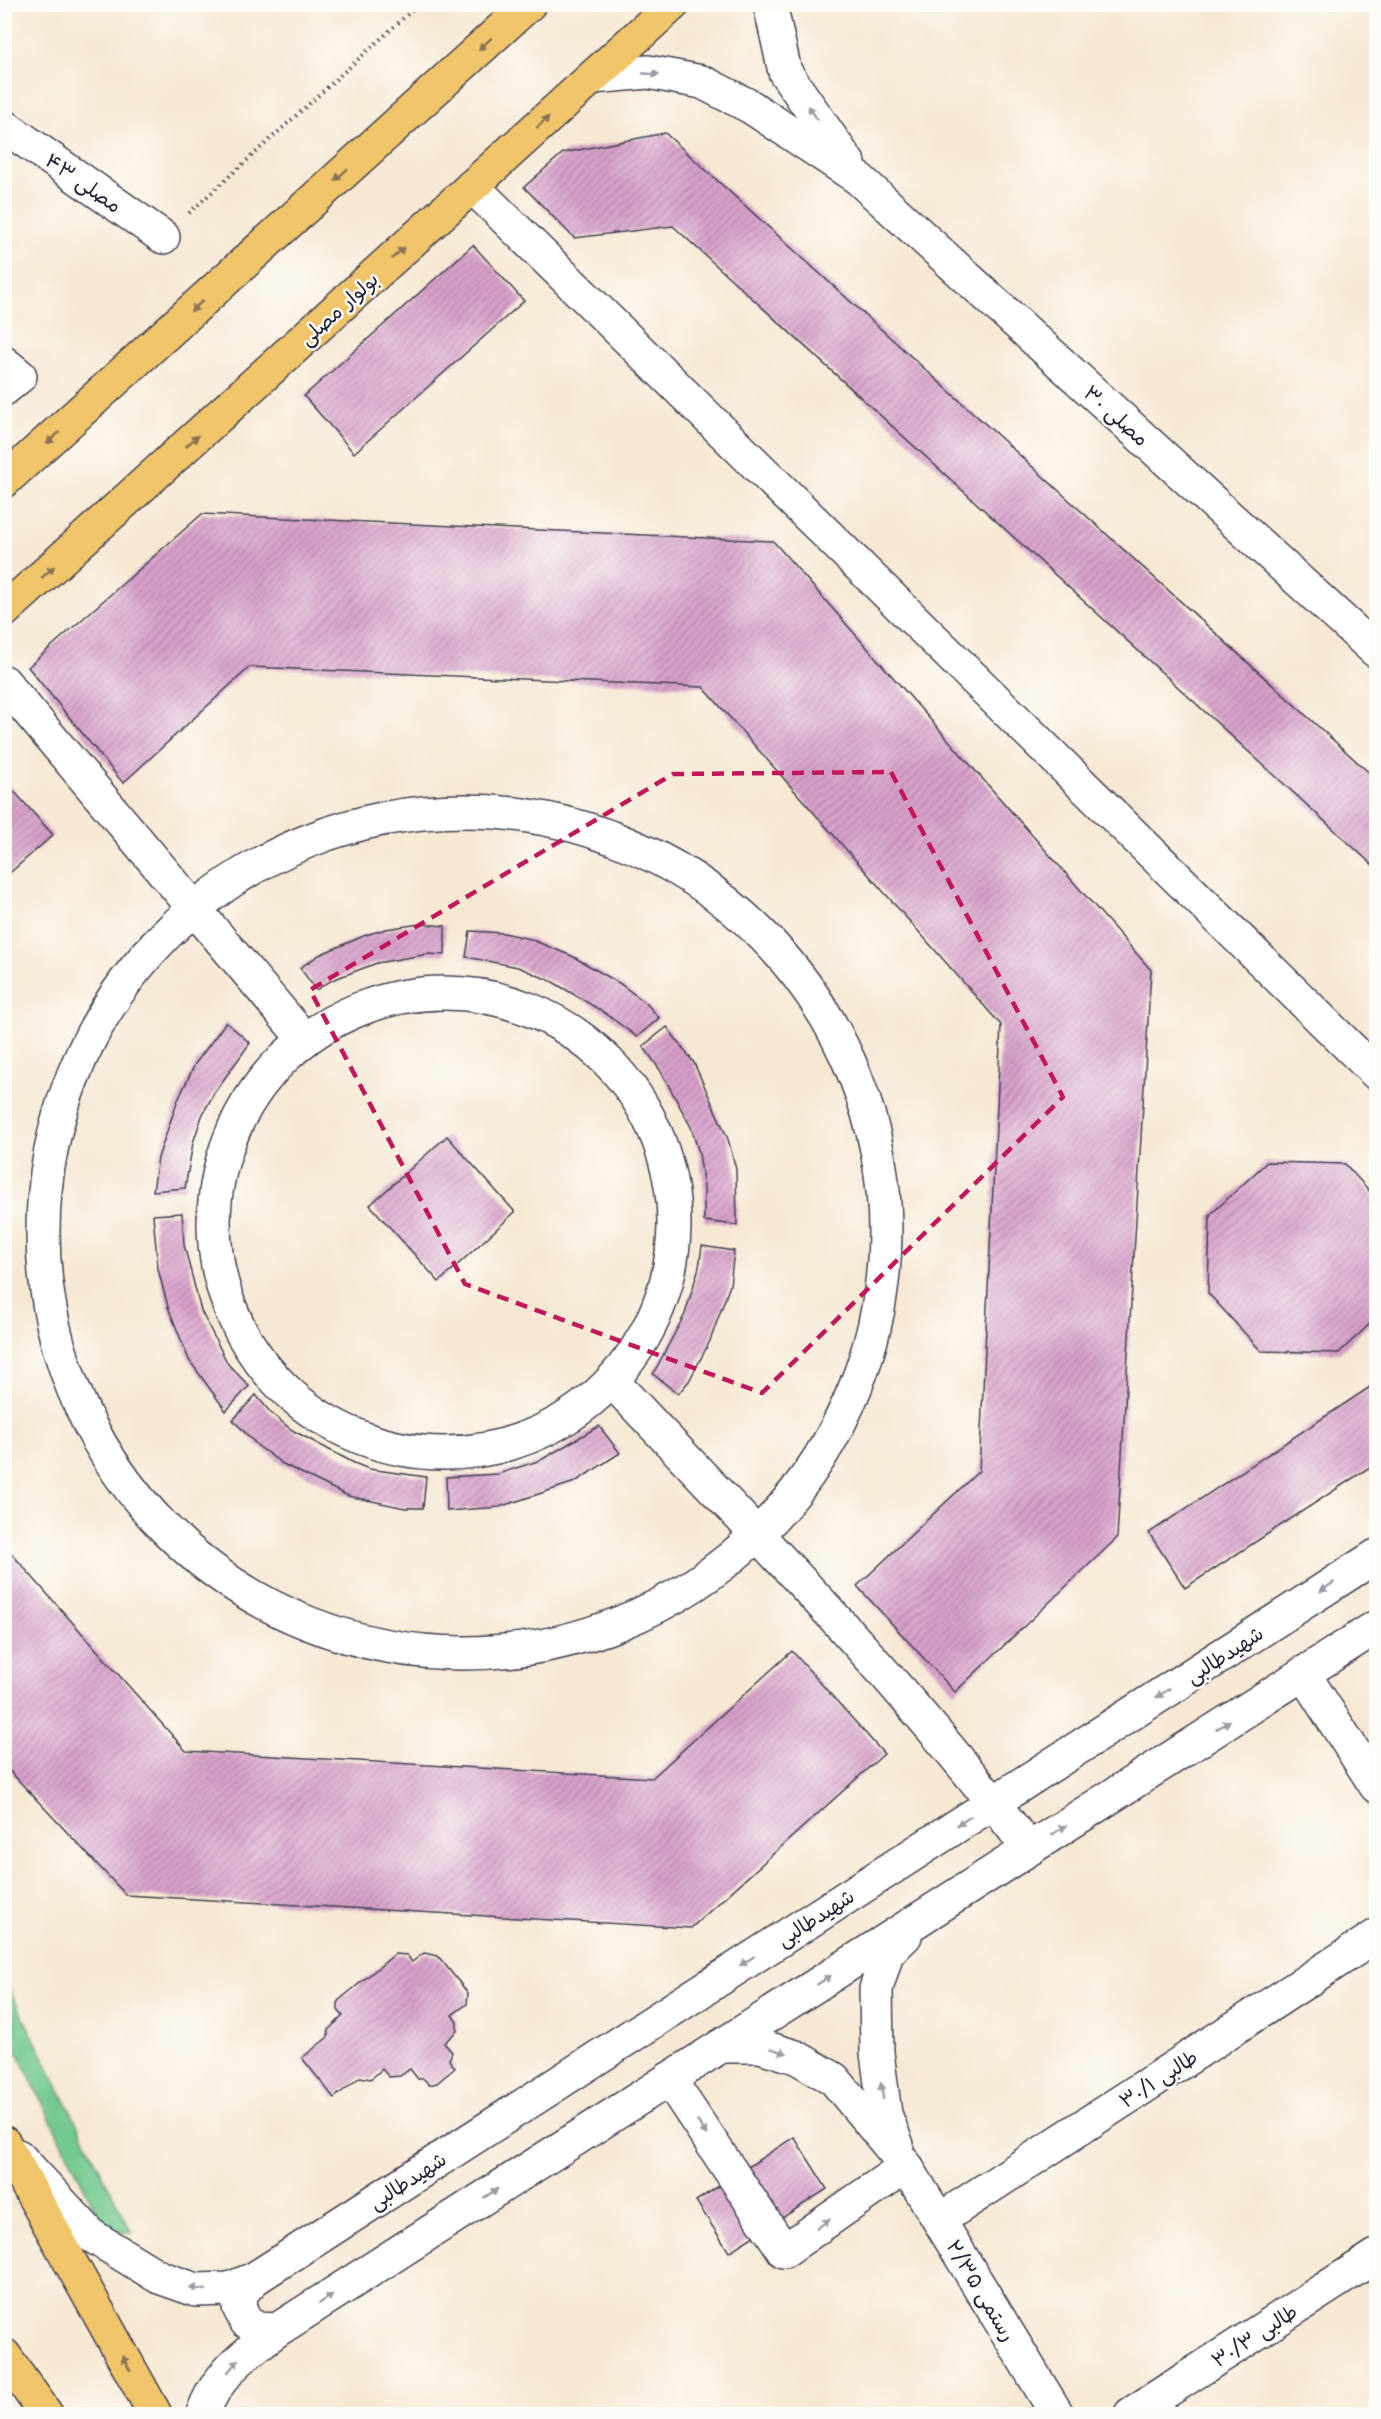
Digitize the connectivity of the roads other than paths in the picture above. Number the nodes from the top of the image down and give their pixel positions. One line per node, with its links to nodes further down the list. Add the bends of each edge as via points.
1 (529, 4): 11 (main road, one-way to 11)
2 (673, 4): 4 (main road, بولوار مصلی)
3 (770, 4): 6 (street, one-way to 3, via 785,72)
4 (593, 77): 6 (street, one-way to 6, via 648,72 702,82 751,107); 7 (main road, بولوار مصلی, one-way to 4)
5 (4, 126): 8 (street, مصلی ۴۳)
6 (858, 178): 13 (street, مصلی ۳۰)
7 (472, 186): 12 (main road, بولوار مصلی, one-way to 7); 17 (street)
8 (163, 237)
9 (4, 363): 10 (street, via 20,376)
10 (4, 389)
11 (4, 482)
12 (4, 611)
13 (1377, 651)
14 (4, 682): 15 (street)
15 (194, 908): 16 (street); 19 (street, via 255,865 307,839 361,821 406,813 475,809 533,814 588,828 642,849 692,876 738,911 779,951 814,997 843,1047 864,1101 880,1168 885,1214 883,1272 874,1329 857,1384 802,1485); 19 (street, via 164,935 127,979 95,1027 71,1079 54,1135 45,1192 43,1250 63,1362 91,1426 114,1466 149,1512 190,1552 236,1587 286,1615 339,1636 396,1649 453,1655 510,1652 567,1642 622,1624 721,1567)
16 (304, 1040): 18 (street, via 356,1007 430,990 505,998 574,1029 629,1081 665,1150 676,1227 662,1302 624,1370); 18 (street, via 291,1047 243,1106 217,1177 214,1252 236,1325 281,1388 343,1433 418,1454 495,1450 566,1421)
17 (1377, 1073)
18 (612, 1380): 19 (street)
19 (757, 1535): 24 (street, via 894,1684)
20 (1377, 1556): 24 (street, شهیدطالبی, one-way to 24)
21 (1377, 1627): 22 (street)
22 (1303, 1673): 23 (street); 25 (street, one-way to 22)
23 (1377, 1786)
24 (994, 1802): 25 (street); 34 (street, شهیدطالبی, one-way to 34)
25 (1029, 1849): 26 (street)
26 (926, 1915): 28 (street, one-way to 26); 31 (street, one-way to 26, via 885,2114 877,2053 876,1989 887,1953)
27 (1377, 1935): 32 (street, طالبی ۳۰/۱)
28 (721, 2046): 29 (street); 31 (street, one-way to 31, via 760,2046 796,2057 834,2079)
29 (669, 2079): 31 (street, one-way to 31, via 784,2251); 35 (street, one-way to 29)
30 (4, 2142): 34 (street, one-way to 30, via 229,2289 196,2290 159,2277 92,2236); 38 (main road, one-way to 30)
31 (906, 2166): 32 (street, رستمی ۲/۳۵)
32 (939, 2220): 40 (street, رستمی ۲/۳۵)
33 (1377, 2256): 41 (street, طالبی ۳۰/۳)
34 (254, 2279): 35 (street, via 242,2292 239,2307 246,2321 257,2329)
35 (277, 2330): 39 (street, one-way to 35, via 207,2401 237,2360)
36 (4, 2355): 37 (main road)
37 (46, 2415)
38 (154, 2415)
39 (203, 2415)
40 (1058, 2415)
41 (1131, 2415)

